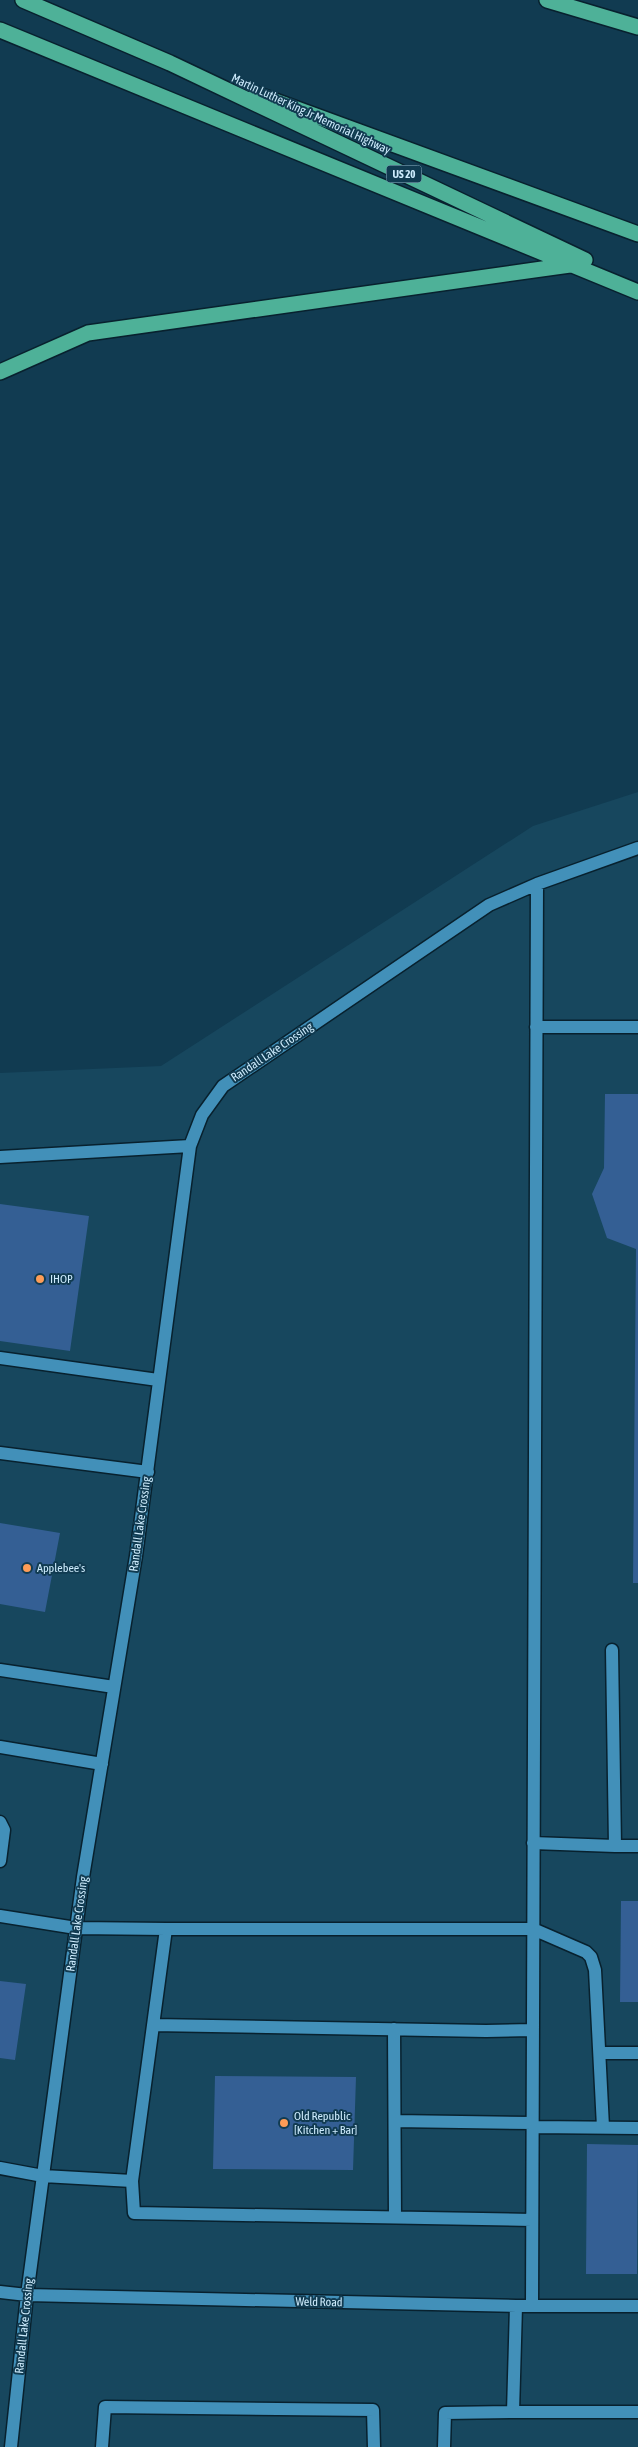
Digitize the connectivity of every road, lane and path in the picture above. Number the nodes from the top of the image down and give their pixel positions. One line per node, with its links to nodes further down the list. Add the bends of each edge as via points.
1 (23, 0): 5 (highway, Martin Luther King Jr Memorial Highway / US 20)
2 (547, 0): 3 (highway)
3 (638, 27)
4 (0, 30): 7 (highway)
5 (170, 63): 6 (highway); 8 (highway, Martin Luther King Jr Memorial Highway / US 20)
6 (638, 234)
7 (572, 265): 9 (highway); 10 (highway, via 88,333)
8 (638, 286)
9 (638, 292)
10 (0, 372)
11 (638, 848): 12 (lane, Randall Lake Crossing)
12 (537, 884): 13 (lane); 15 (lane, Randall Lake Crossing, via 489,905 223,1086 202,1115)
13 (536, 1027): 14 (lane); 27 (lane)
14 (638, 1027)
15 (190, 1146): 16 (lane); 18 (lane, Randall Lake Crossing)
16 (0, 1157)
17 (0, 1358): 18 (lane)
18 (158, 1380): 20 (lane, Randall Lake Crossing)
19 (0, 1453): 20 (lane)
20 (148, 1472): 23 (lane, Randall Lake Crossing)
21 (612, 1650): 28 (lane)
22 (0, 1670): 23 (lane)
23 (114, 1687): 25 (lane, Randall Lake Crossing)
24 (0, 1747): 25 (lane)
25 (102, 1764): 32 (lane, Randall Lake Crossing)
26 (0, 1822): 30 (lane, via 4,1830)
27 (533, 1843): 28 (lane); 33 (lane)
28 (615, 1846): 29 (lane)
29 (638, 1846)
30 (0, 1861)
31 (0, 1916): 32 (lane)
32 (76, 1928): 34 (lane); 45 (lane, Randall Lake Crossing)
33 (533, 1928): 34 (lane); 37 (lane); 38 (lane, via 591,1957 595,1970)
34 (166, 1929): 35 (lane)
35 (153, 2025): 36 (lane); 46 (lane)
36 (394, 2029): 37 (lane); 40 (lane)
37 (532, 2030): 41 (lane)
38 (600, 2053): 39 (lane); 42 (lane)
39 (638, 2053)
40 (395, 2121): 41 (lane); 47 (lane)
41 (532, 2125): 42 (lane); 48 (lane)
42 (603, 2127): 43 (lane)
43 (638, 2128)
44 (0, 2168): 45 (lane)
45 (43, 2176): 46 (lane); 50 (lane, Randall Lake Crossing)
46 (132, 2181): 47 (lane, via 134,2213)
47 (395, 2218): 48 (lane)
48 (532, 2220): 52 (lane)
49 (0, 2292): 50 (lane, Weld Road)
50 (27, 2295): 51 (lane, Weld Road); 56 (lane, Randall Lake Crossing)
51 (516, 2306): 52 (lane, Weld Road); 54 (lane)
52 (532, 2306): 53 (lane, Weld Road)
53 (638, 2306)
54 (513, 2412): 55 (lane); 59 (lane, via 445,2413)
55 (638, 2412)
56 (11, 2447)
57 (102, 2447): 58 (lane, via 105,2407 373,2410)
58 (374, 2447)
59 (444, 2447)

